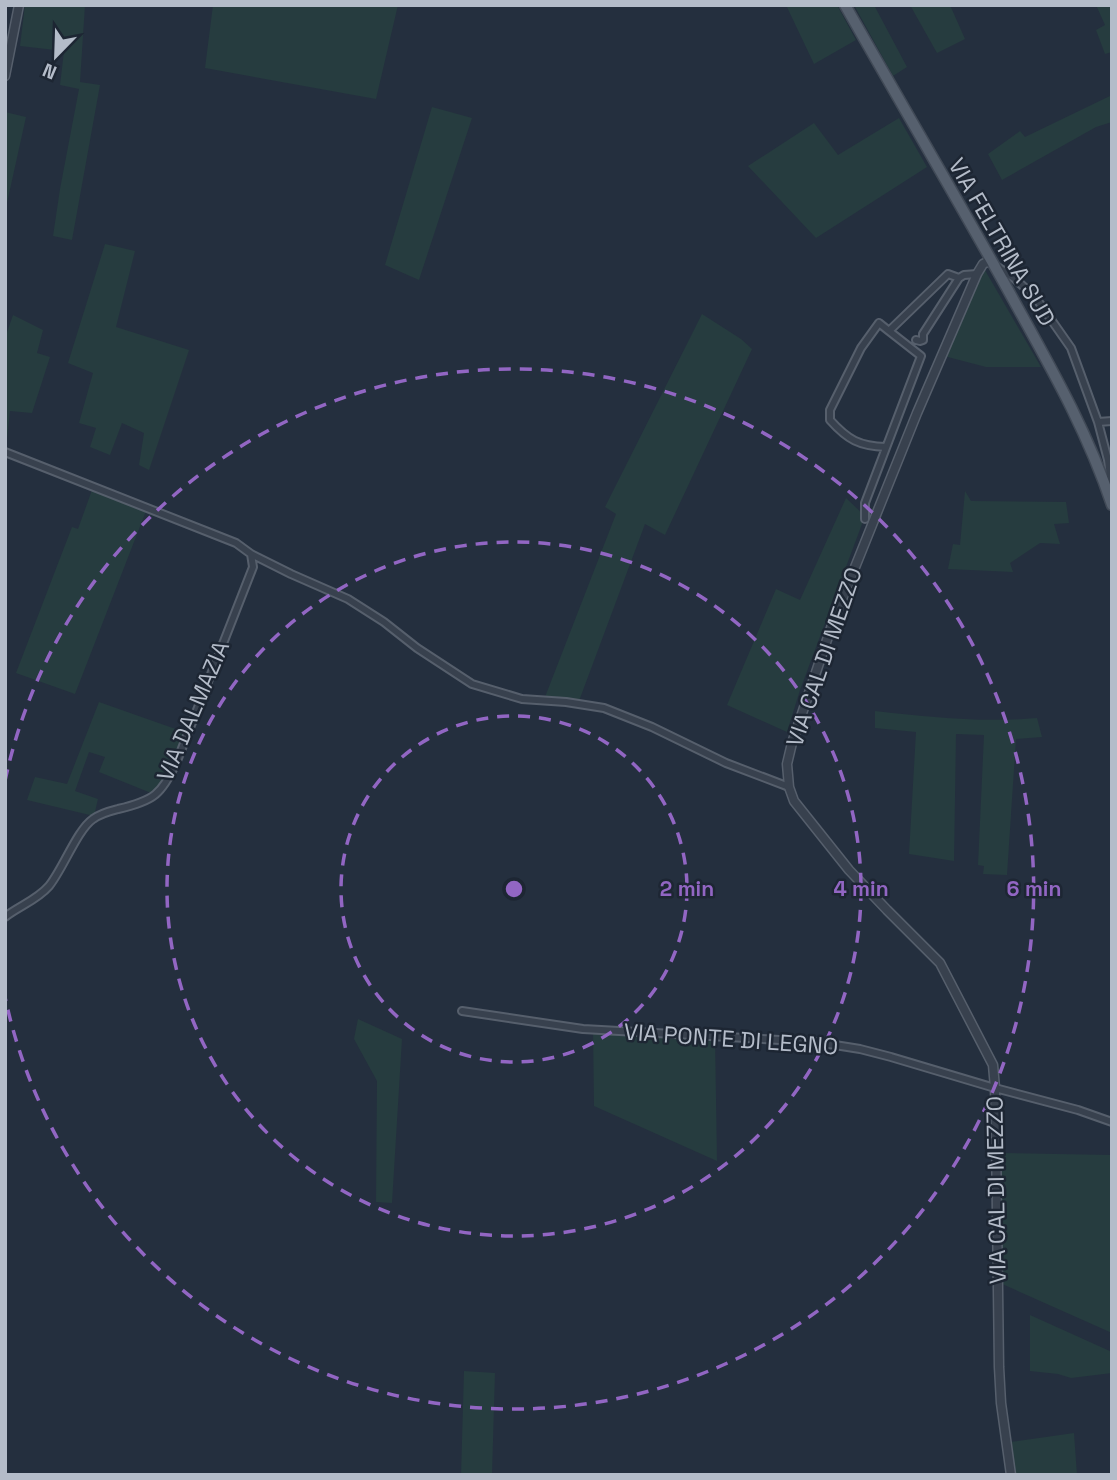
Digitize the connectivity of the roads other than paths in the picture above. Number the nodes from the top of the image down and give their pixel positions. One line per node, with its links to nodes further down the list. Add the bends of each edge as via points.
1 (19, 5): 3 (street)
2 (845, 5): 4 (main road, VIA FELTRINA SUD)
3 (5, 76)
4 (992, 262): 5 (street, VIA CAL DI MEZZO, via 983,264); 10 (street, via 1036,298 1071,348); 14 (main road, VIA FELTRINA SUD, via 1073,408)
5 (977, 274): 6 (street); 17 (street, VIA CAL DI MEZZO, via 833,622 792,743 787,764)
6 (959, 278): 7 (street, via 948,274); 8 (street, via 924,337)
7 (889, 331): 8 (street); 11 (street, via 878,323 861,348 830,420 856,442)
8 (911, 349): 11 (street, via 921,356)
9 (1112, 421): 10 (street)
10 (1098, 422): 13 (street)
11 (886, 447): 15 (street, via 865,503)
12 (5, 452): 16 (street, via 236,543)
13 (1112, 494)
14 (1112, 505)
15 (865, 519)
16 (251, 554): 17 (street, via 348,599 472,684 522,699 604,708); 18 (street, VIA DALMAZIA, via 251,574 162,789 148,801 108,811 90,821 49,886)
17 (789, 787): 20 (street, VIA CAL DI MEZZO, via 794,801 849,870 940,963 992,1065)
18 (5, 917)
19 (462, 1012): 20 (street, VIA PONTE DI LEGNO, via 583,1029 816,1042 860,1049)
20 (995, 1088): 21 (street, VIA PONTE DI LEGNO); 22 (street, VIA CAL DI MEZZO, via 999,1367)
21 (1112, 1122)
22 (1011, 1475)

